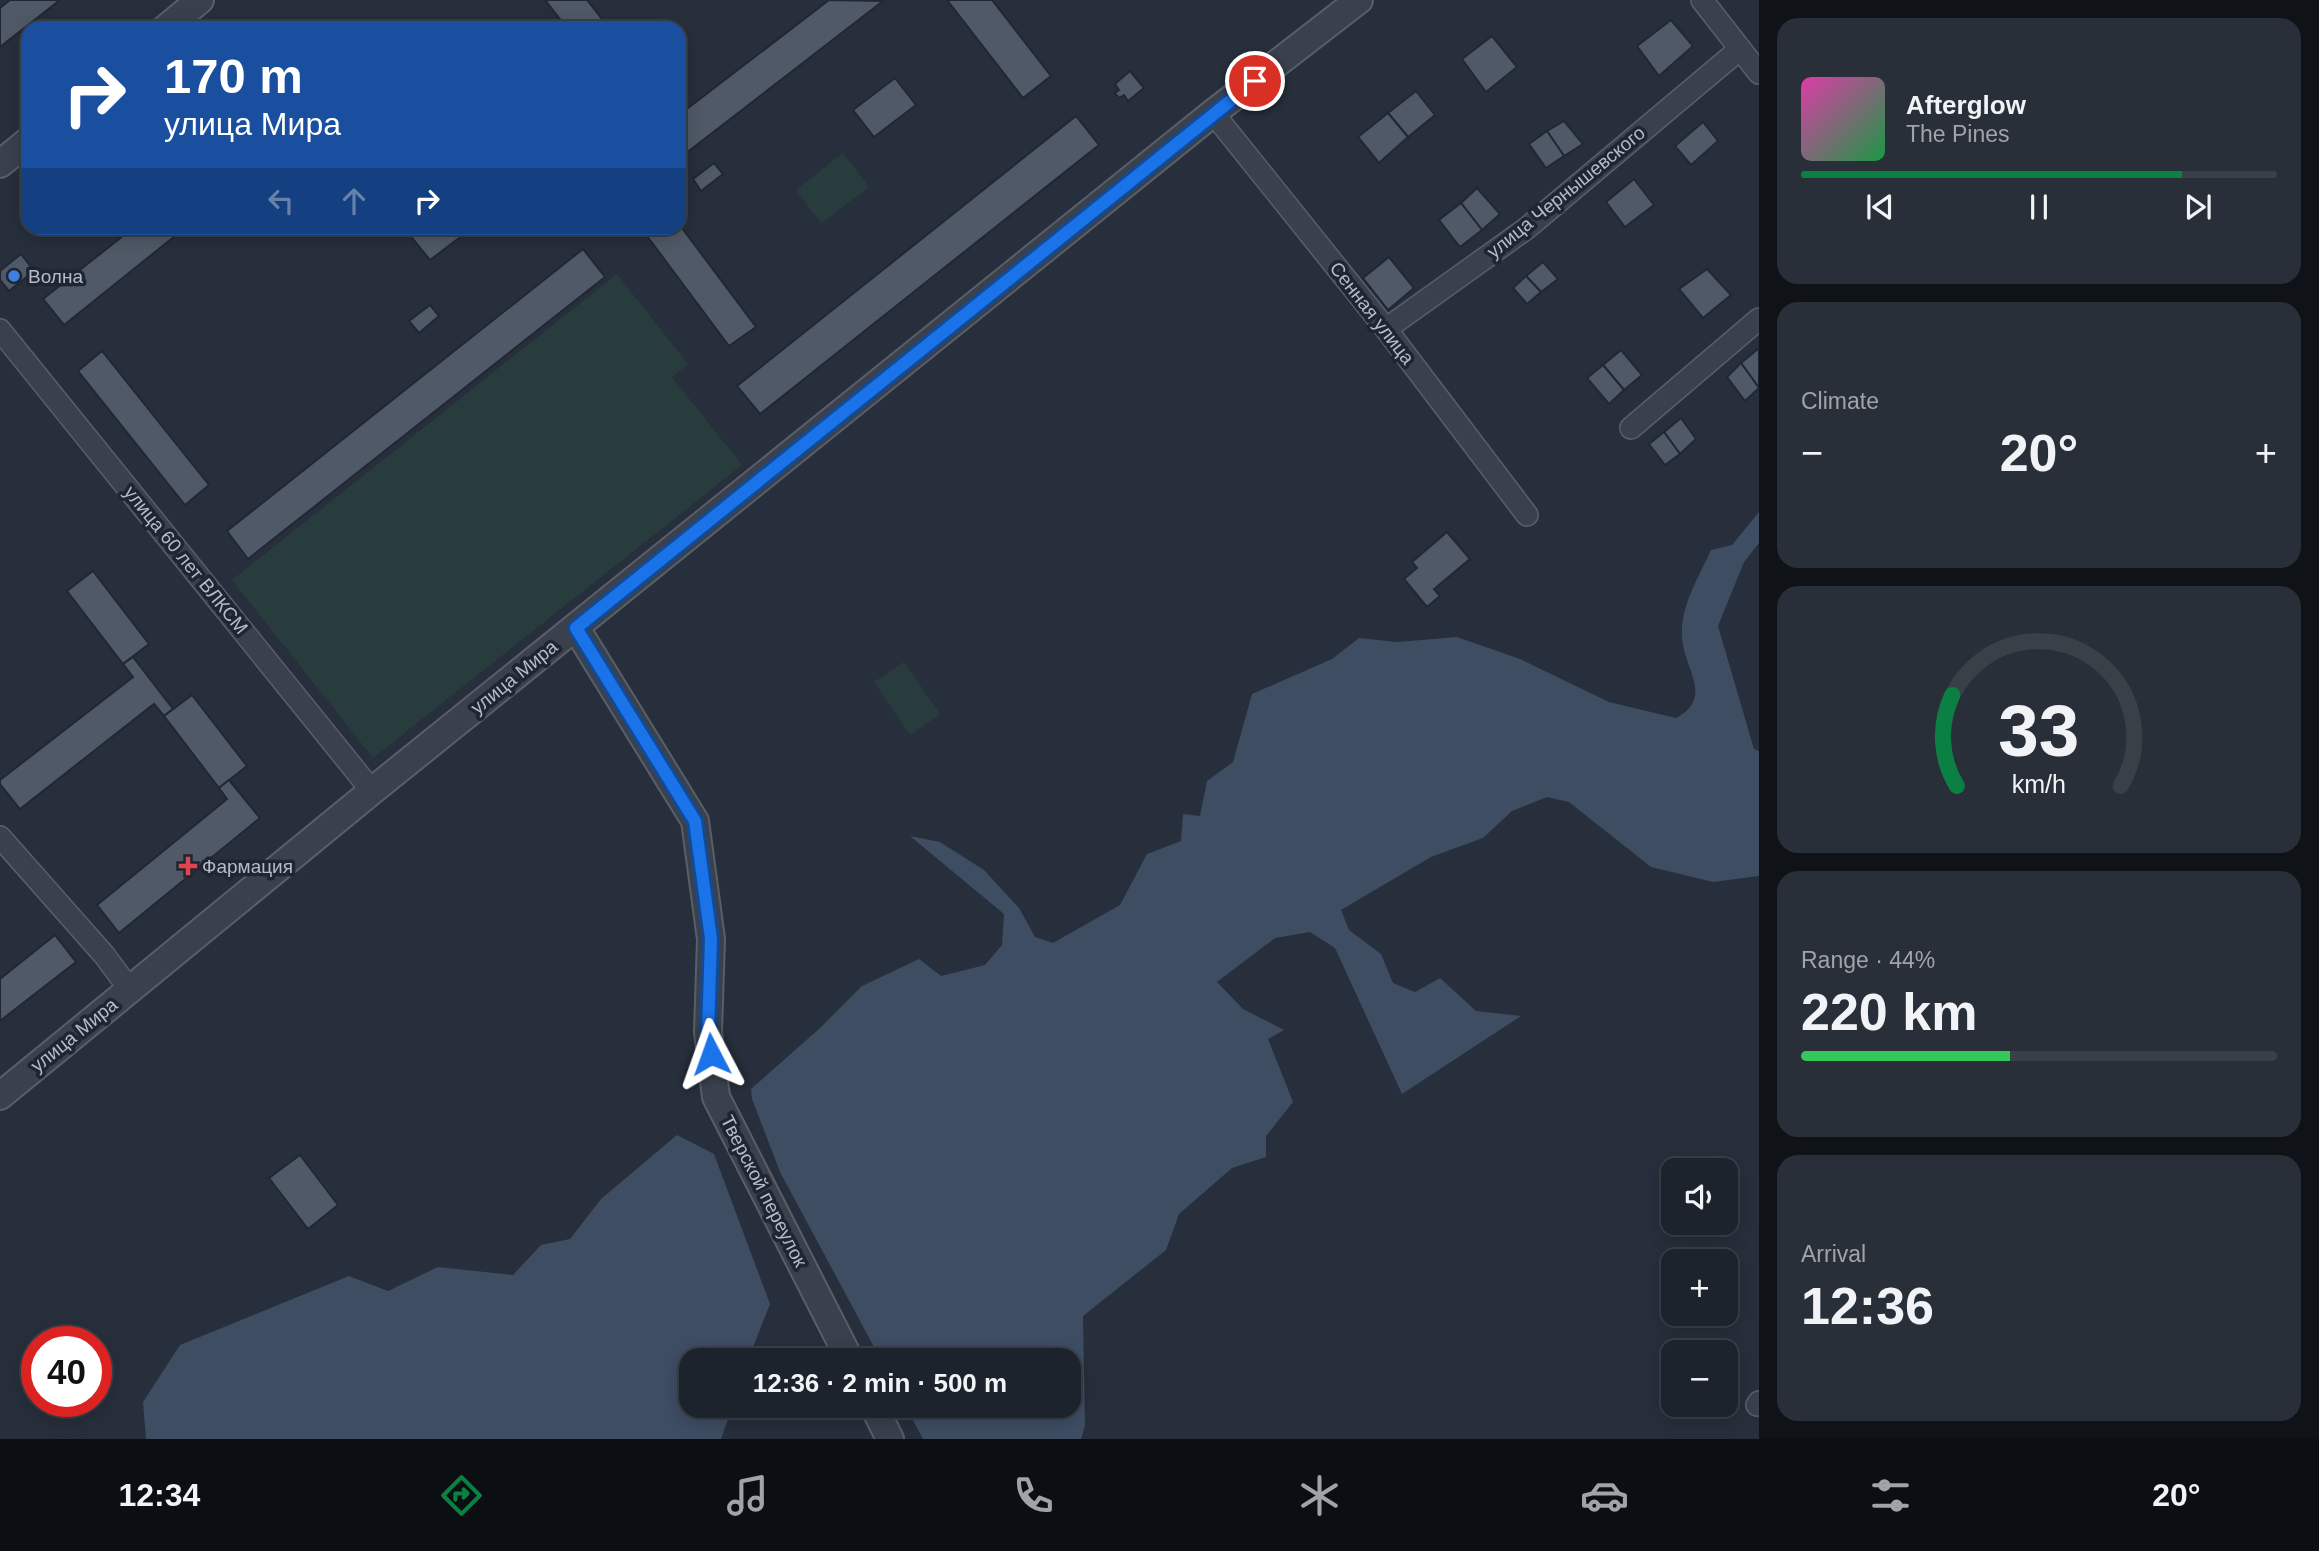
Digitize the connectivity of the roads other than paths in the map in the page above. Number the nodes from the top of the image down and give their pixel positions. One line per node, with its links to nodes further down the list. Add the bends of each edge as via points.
1 (200, 0): 4 (street)
2 (1359, 0): 7 (street, улица Мира)
3 (1702, 0): 5 (street)
4 (174, 21)
5 (1740, 48): 6 (street); 11 (street, улица Чернышевского, via 1527,228)
6 (1759, 73)
7 (1213, 113): 11 (street, Сенная улица); 15 (street, улица Мира)
8 (21, 146): 9 (street)
9 (0, 163)
10 (1759, 319): 13 (street)
11 (1386, 329): 14 (street, Сенная улица)
12 (0, 330): 16 (street, улица 60 лет ВЛКСМ)
13 (1631, 428)
14 (1527, 515)
15 (576, 628): 16 (street, улица Мира); 20 (street, Тверской переулок, via 695,821 711,939 708,1032 716,1097)
16 (372, 791): 18 (street, улица Мира)
17 (0, 837): 18 (street)
18 (130, 990): 19 (street, улица Мира)
19 (0, 1096)
20 (844, 1348)
21 (880, 1418): 22 (street)
22 (890, 1439)

